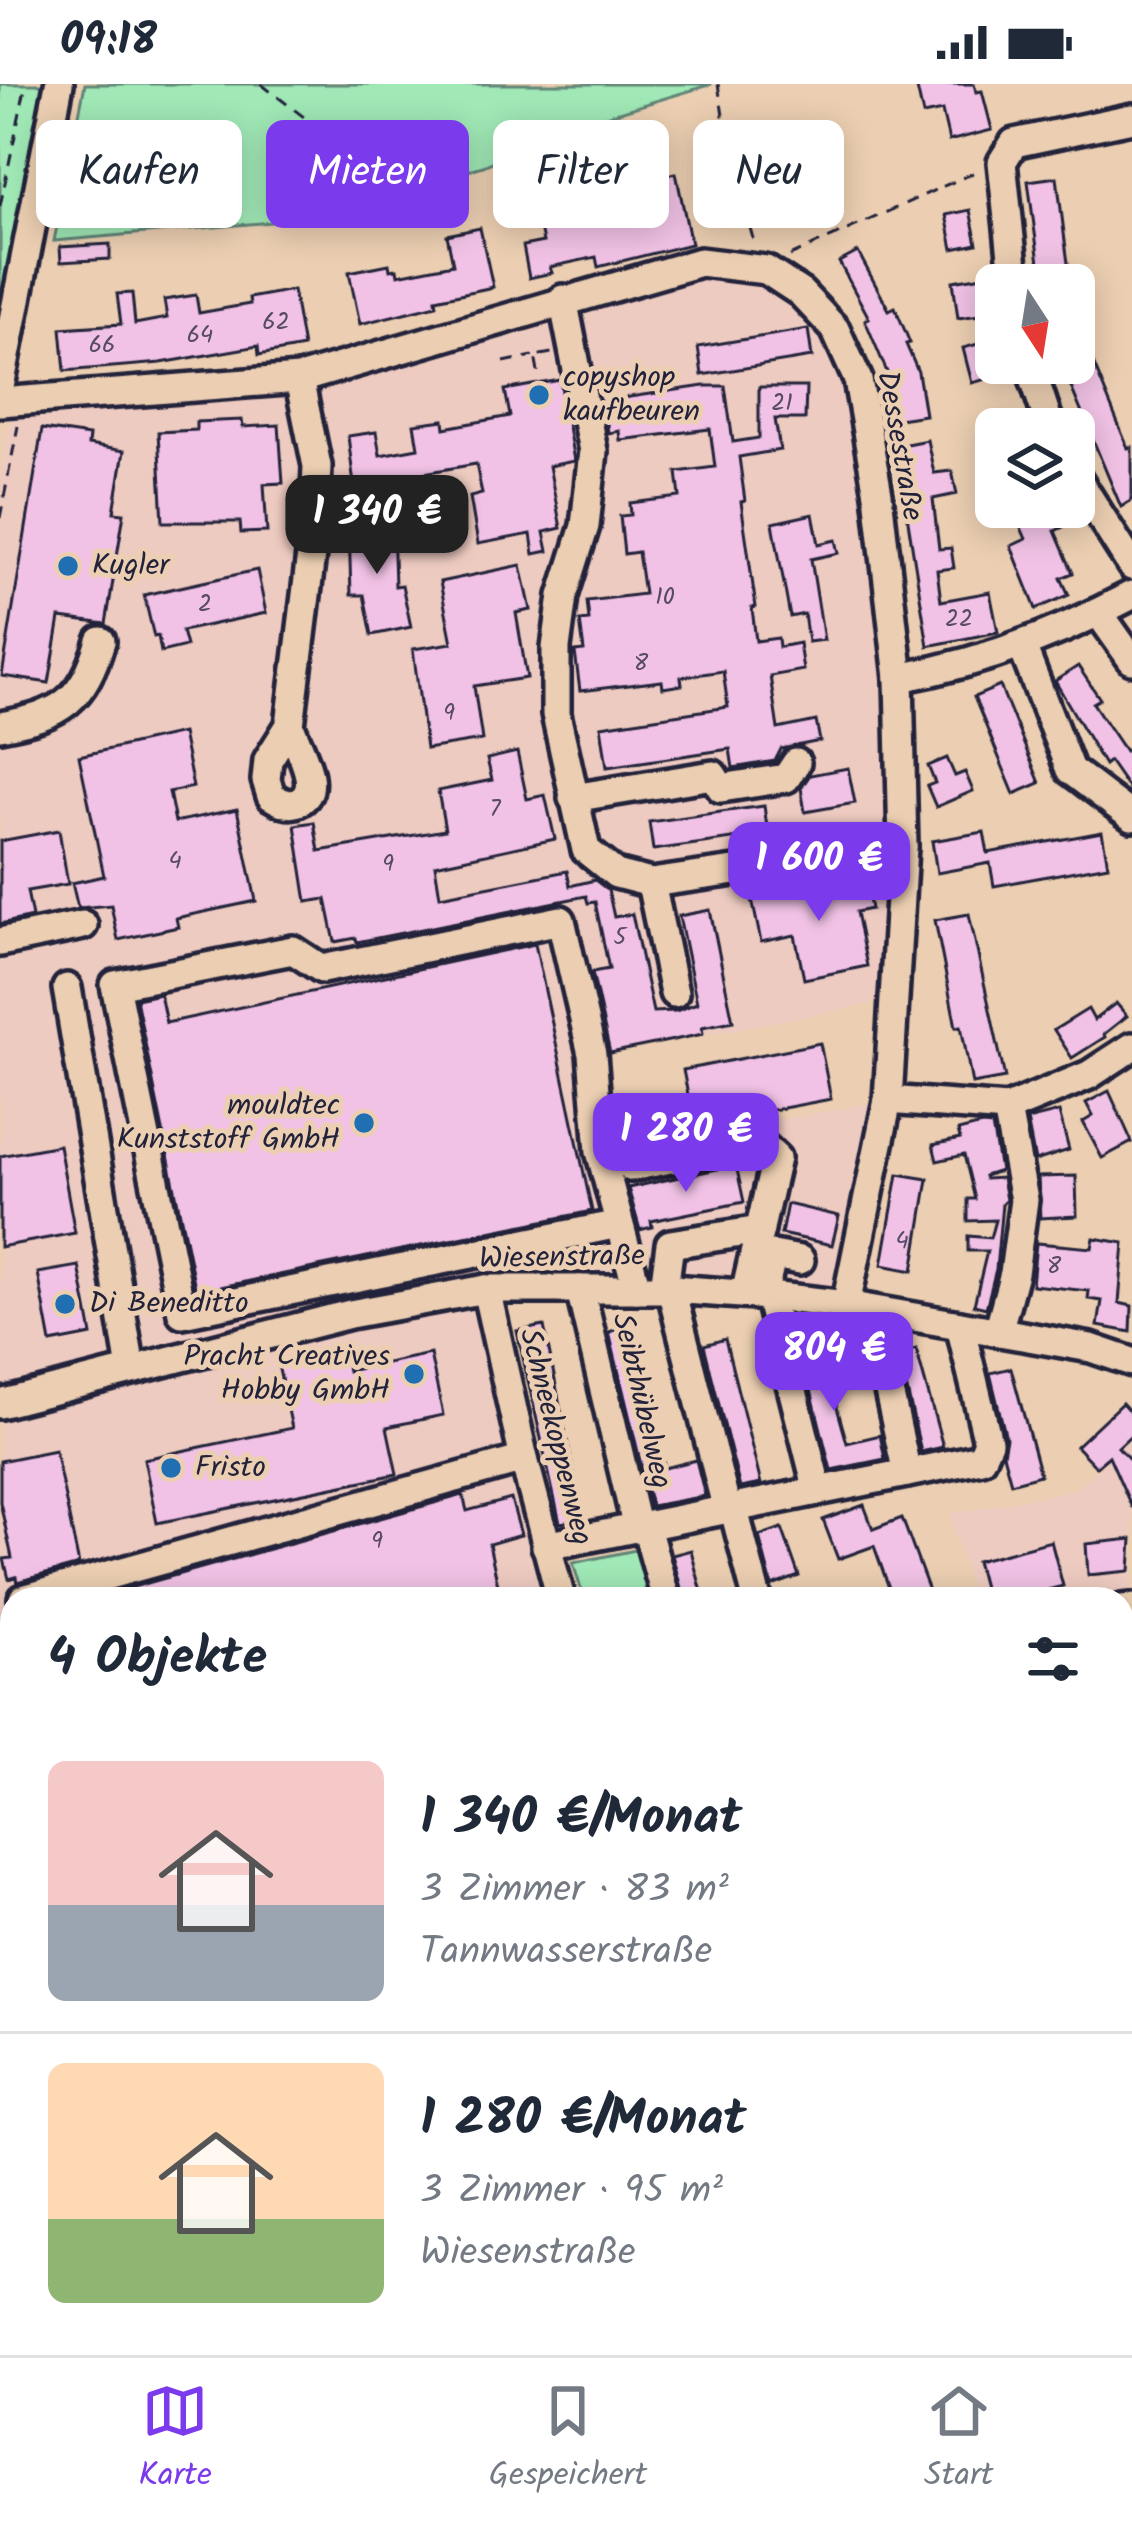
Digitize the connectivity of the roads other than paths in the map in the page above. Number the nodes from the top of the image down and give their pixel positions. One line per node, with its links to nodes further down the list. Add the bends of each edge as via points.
1 (59, 84): 6 (street)
2 (1132, 118): 3 (street, via 1014,143 1002,162)
3 (1013, 264)
4 (563, 299): 5 (street, Dessestraße); 14 (street, Dessestraße, via 700,262 737,263 801,293 835,329 858,380); 18 (street, via 593,451 556,648 556,714)
5 (299, 379): 6 (street, Dessestraße); 15 (street, via 316,503)
6 (8, 396)
7 (1095, 507): 8 (street)
8 (1132, 566)
9 (1132, 595): 10 (street)
10 (1099, 613): 12 (street); 13 (street)
11 (101, 641): 16 (street, via 88,681 71,700)
12 (1022, 646): 14 (street); 19 (street, via 1070,770)
13 (1132, 660)
14 (899, 678): 20 (street, Dessestraße)
15 (290, 725)
16 (0, 726)
17 (796, 763): 18 (street, via 786,778 743,785 722,788 713,776)
18 (573, 799): 21 (street, via 586,850 616,874)
19 (1132, 817)
20 (903, 847): 21 (street); 27 (street, Dessestraße)
21 (651, 883): 25 (street)
22 (83, 925): 23 (street)
23 (0, 942)
24 (67, 988): 41 (street)
25 (674, 993)
26 (1132, 1047): 28 (street)
27 (888, 1100): 28 (street); 37 (street, Dessestraße)
28 (1007, 1109): 39 (street, via 1024,1200)
29 (631, 1167): 31 (street, via 758,1142 776,1158)
30 (620, 1223): 30 (street, Seibthübelweg, via 561,920 322,969 293,950 115,986 182,1313); 35 (street, Seibthübelweg)
31 (760, 1230): 35 (street, via 670,1244); 36 (street)
32 (800, 1260): 36 (street, via 773,1255)
33 (486, 1289): 34 (street, Wiesenstraße); 41 (street, Wiesenstraße); 43 (street, Schneekoppenweg)
34 (580, 1289): 35 (street, Wiesenstraße); 47 (street, Seibthübelweg)
35 (657, 1289): 36 (street, Wiesenstraße); 46 (street, Seibthübelweg)
36 (759, 1295): 37 (street, Wiesenstraße); 45 (street)
37 (859, 1307): 38 (street, Wiesenstraße); 44 (street)
38 (960, 1325): 39 (street, Wiesenstraße); 44 (street, Seibthübelweg, via 988,1442 982,1458)
39 (998, 1332): 40 (street, Wiesenstraße)
40 (1132, 1362)
41 (131, 1369): 42 (street, Wiesenstraße)
42 (0, 1403)
43 (524, 1459): 48 (street, Schneekoppenweg); 49 (street)
44 (907, 1473): 45 (street, Seibthübelweg)
45 (818, 1491): 46 (street, Seibthübelweg)
46 (730, 1510): 47 (street, Seibthübelweg); 52 (street, Seibthübelweg)
47 (641, 1528): 48 (street, Seibthübelweg); 51 (street, Seibthübelweg)
48 (546, 1546): 50 (street, Schneekoppenweg)
49 (65, 1587)
50 (558, 1587)
51 (662, 1587)
52 (753, 1587)
53 (0, 1764): 54 (street)
54 (0, 1782)

